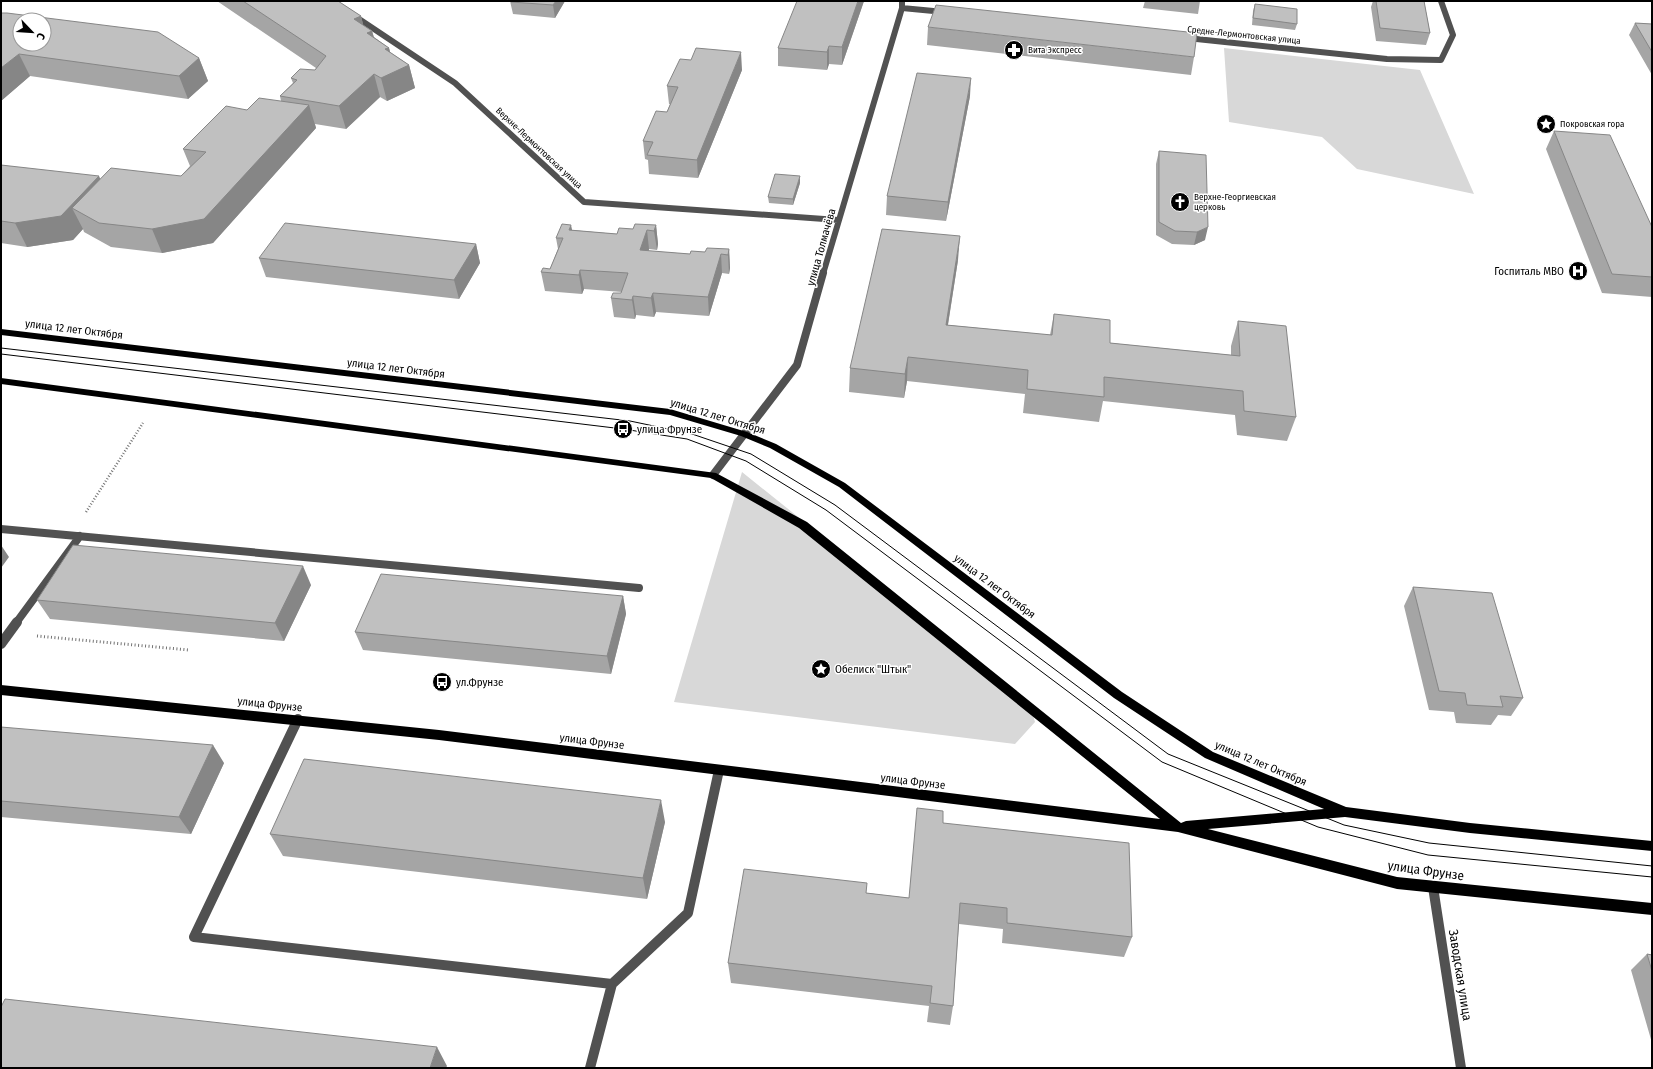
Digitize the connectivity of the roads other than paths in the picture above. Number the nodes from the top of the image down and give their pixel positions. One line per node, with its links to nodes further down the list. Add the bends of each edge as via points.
1 (1441, 1): 5 (street, Средне-Лермонтовская улица, via 1453,35 1440,60 1387,59)
2 (902, 4): 4 (street); 6 (street, улица Толмачёва)
3 (346, 10): 6 (street, Верхне-Лермонтовская улица, via 455,83 584,202)
4 (950, 13)
5 (1180, 37)
6 (838, 220): 9 (street, улица Толмачёва, via 797,365)
7 (1, 332): 9 (main road, улица 12 лет Октября, via 670,412)
8 (1, 381): 10 (main road)
9 (744, 434): 10 (street, улица Толмачёва); 18 (main road, улица 12 лет Октября, via 773,446 842,485 1118,695 1209,755)
10 (713, 475): 19 (main road, via 803,525)
11 (1, 528): 12 (street)
12 (76, 536): 13 (street); 14 (street)
13 (639, 588)
14 (1, 644)
15 (1, 690): 16 (main road, улица Фрунзе)
16 (298, 719): 17 (main road, улица Фрунзе); 23 (street, via 194,937)
17 (719, 770): 19 (main road, улица Фрунзе); 23 (street, via 688,913)
18 (1345, 812): 19 (main road, улица Фрунзе); 20 (main road, улица Фрунзе, via 1470,828)
19 (1178, 827): 21 (main road, улица Фрунзе, via 1397,883)
20 (1652, 846)
21 (1433, 887): 22 (main road, улица Фрунзе); 25 (street, Заводская улица)
22 (1652, 909)
23 (612, 984): 24 (street)
24 (590, 1068)
25 (1460, 1068)

